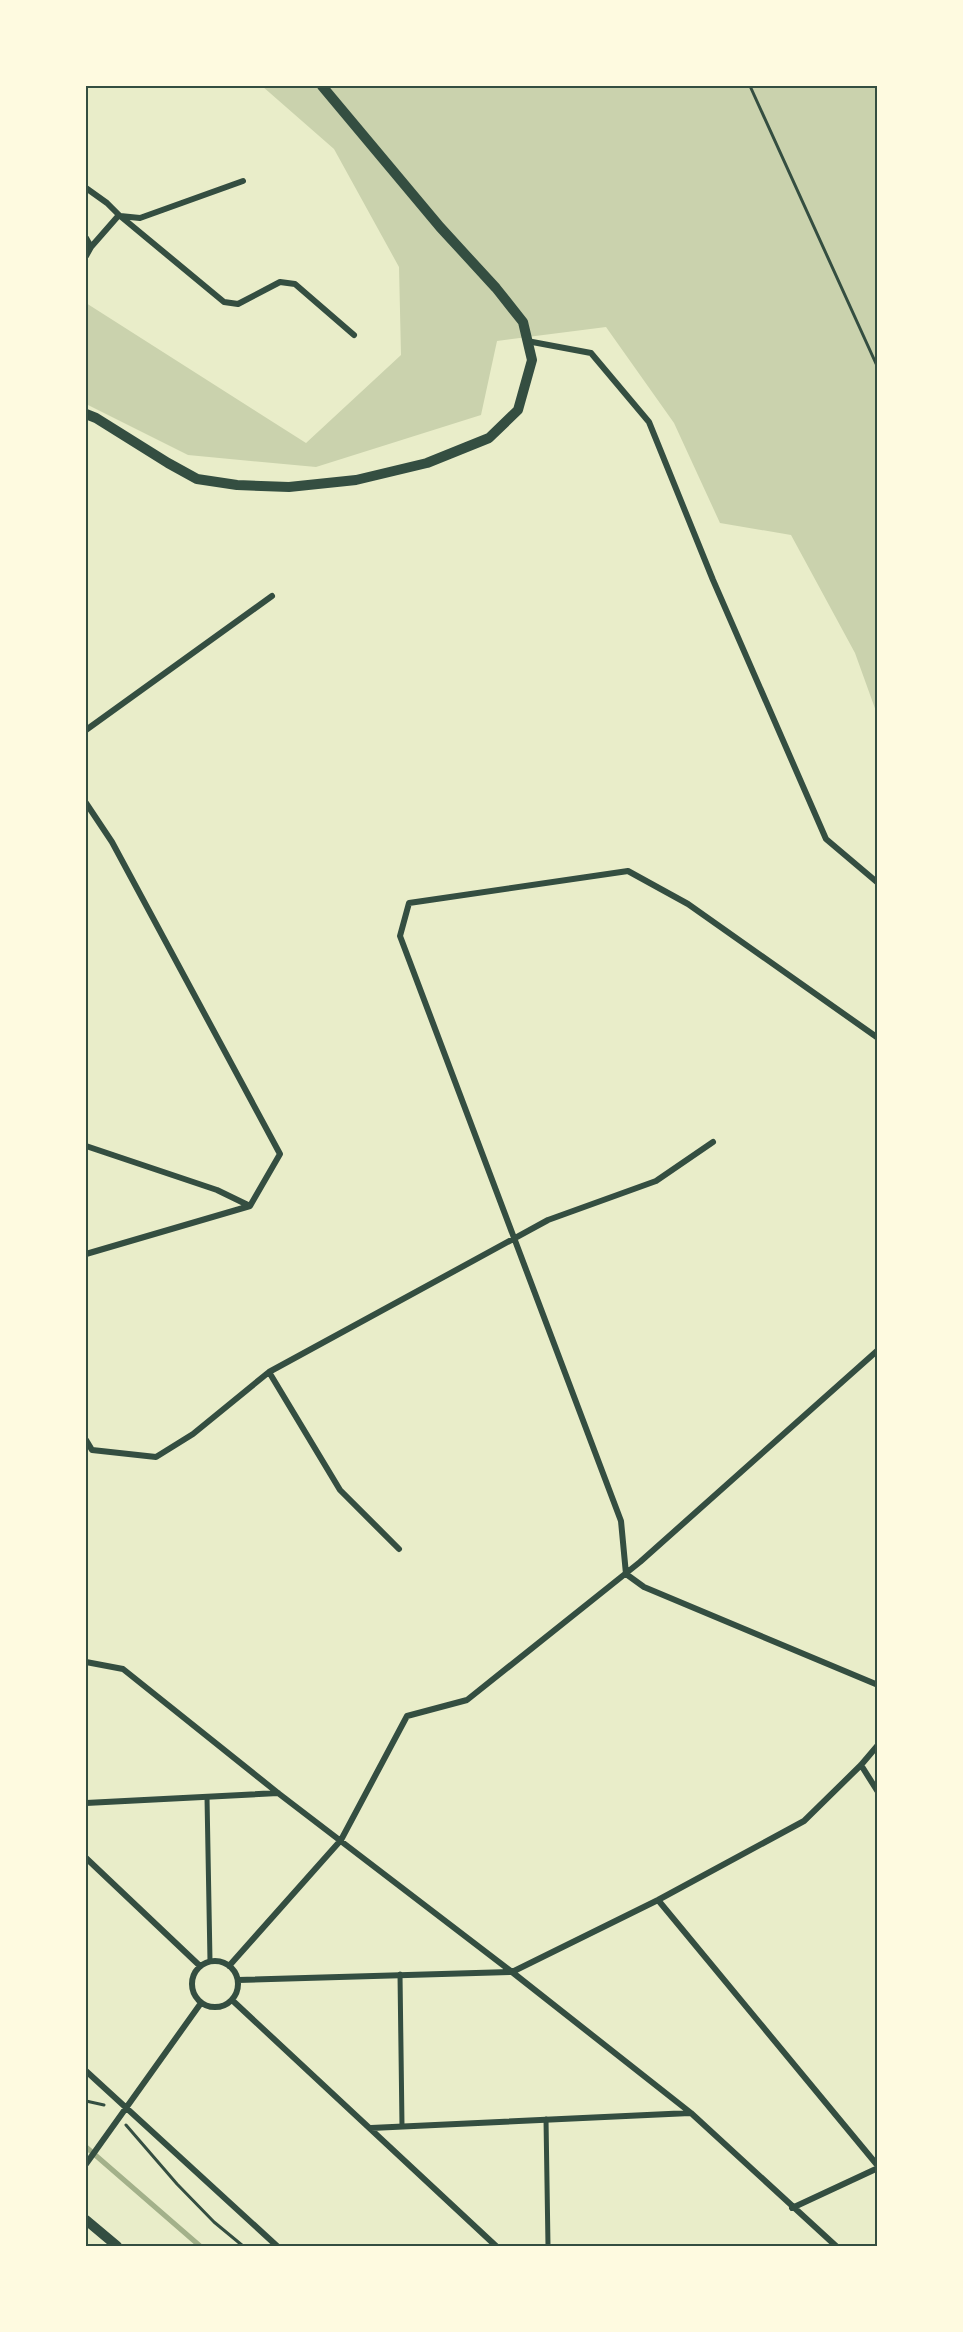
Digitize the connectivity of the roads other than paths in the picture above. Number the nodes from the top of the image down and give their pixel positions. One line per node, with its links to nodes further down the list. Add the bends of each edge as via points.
1 (322, 86): 9 (street, via 496,288 523,322)
2 (243, 181): 4 (street, via 140,218)
3 (86, 188): 4 (street)
4 (119, 215): 6 (street); 8 (street, via 224,302 238,304 280,282 295,284)
5 (86, 238): 6 (street)
6 (91, 248): 7 (street)
7 (86, 256)
8 (354, 335)
9 (527, 341): 10 (street, via 532,360 518,410 489,438 427,463 356,480 289,486 197,479); 14 (street, via 591,353 649,422 826,839)
10 (86, 414)
11 (272, 596): 12 (street)
12 (86, 730)
13 (86, 803): 18 (street, via 112,842 280,1154)
14 (878, 883)
15 (878, 1038): 19 (street, via 688,904 628,871 409,903 400,936)
16 (713, 1142): 19 (street, via 656,1181 548,1220)
17 (86, 1146): 18 (street)
18 (250, 1206): 20 (street)
19 (515, 1239): 24 (street); 27 (street, via 621,1521)
20 (86, 1254)
21 (878, 1350): 22 (street)
22 (869, 1358): 23 (street); 27 (street)
23 (878, 1362)
24 (269, 1372): 25 (street, via 193,1434 156,1457 92,1450); 26 (street, via 340,1490)
25 (86, 1440)
26 (399, 1549)
27 (626, 1574): 29 (street, via 644,1587); 36 (street, via 467,1700 407,1716)
28 (87, 1661): 33 (street, via 123,1669)
29 (878, 1685)
30 (878, 1745): 31 (street)
31 (861, 1765): 32 (street); 38 (street, via 804,1821)
32 (878, 1792)
33 (278, 1793): 34 (street); 36 (street)
34 (207, 1797): 35 (street); 39 (street)
35 (86, 1803)
36 (341, 1840): 41 (street); 42 (street)
37 (86, 1858): 40 (street)
38 (658, 1900): 42 (street); 54 (street)
39 (210, 1961): 40 (street); 41 (street)
40 (200, 1966): 46 (street, via 191,1987)
41 (229, 1966): 44 (street)
42 (512, 1972): 43 (street); 49 (street)
43 (400, 1974): 44 (street); 51 (street)
44 (238, 1980): 45 (street)
45 (232, 2000): 46 (street, via 217,2008); 52 (street)
46 (201, 2003): 48 (street)
47 (86, 2071): 48 (street)
48 (126, 2107): 53 (street); 58 (street)
49 (691, 2113): 50 (street); 55 (street)
50 (546, 2120): 51 (street); 60 (street)
51 (402, 2126): 52 (street)
52 (371, 2128): 59 (street)
53 (86, 2163)
54 (878, 2167): 55 (street)
55 (792, 2208): 61 (street)
56 (86, 2220): 57 (street)
57 (117, 2247)
58 (277, 2247)
59 (496, 2247)
60 (548, 2247)
61 (836, 2247)

